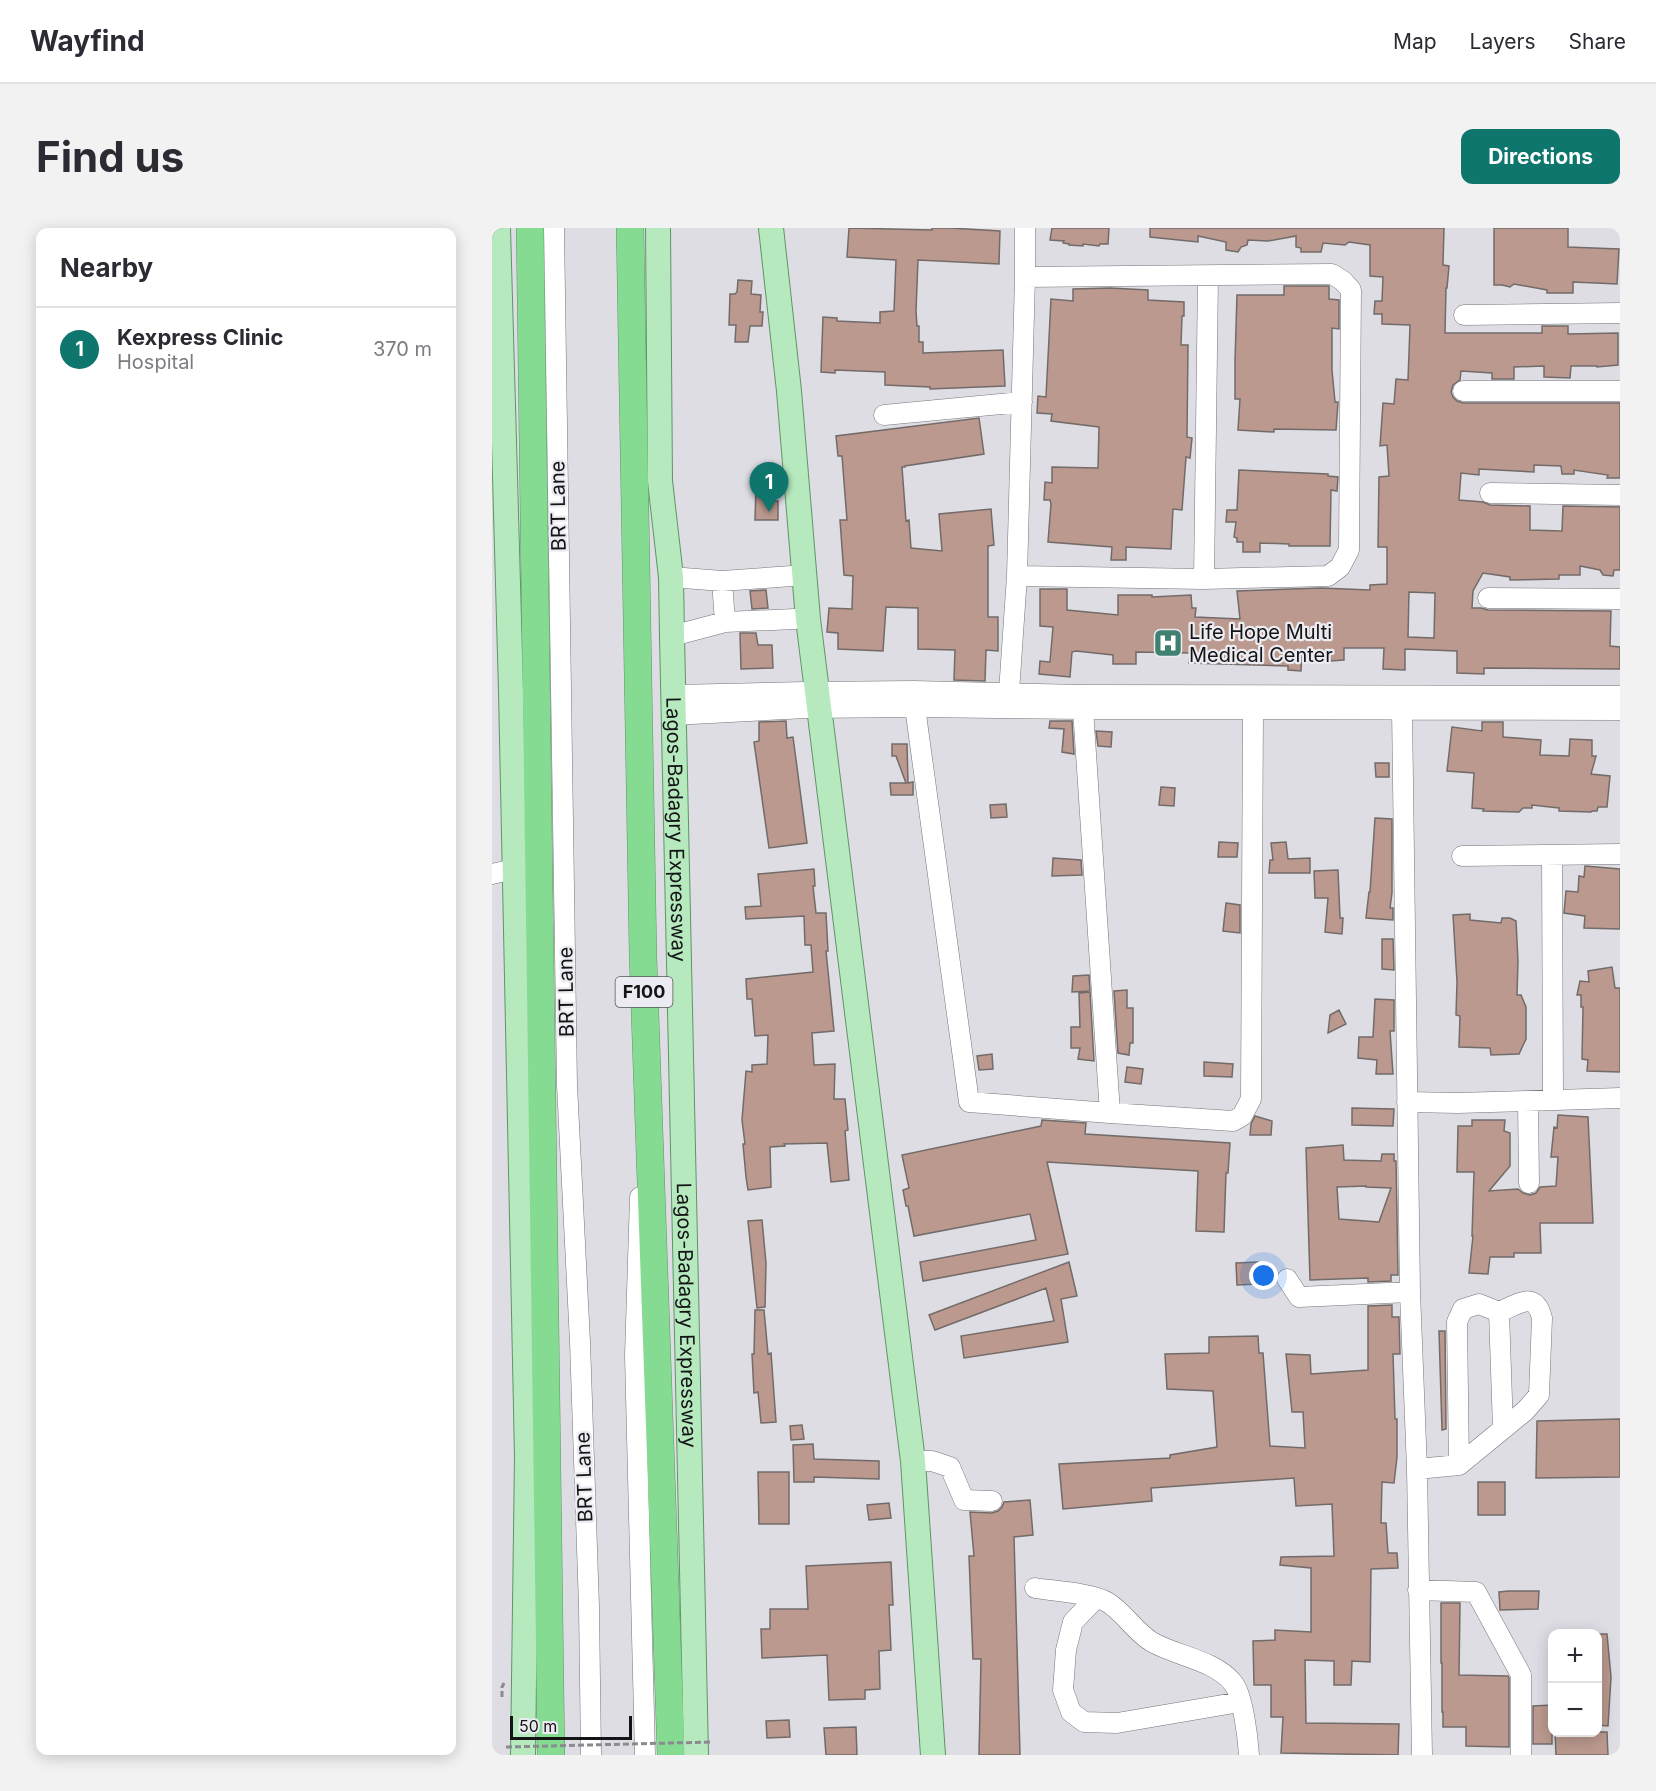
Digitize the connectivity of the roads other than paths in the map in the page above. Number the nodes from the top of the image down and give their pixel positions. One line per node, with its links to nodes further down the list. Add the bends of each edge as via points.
1 (498, 228): 41 (main road)
2 (530, 228): 62 (highway)
3 (554, 228): 63 (street, BRT Lane, via 567,1085 580,1342)
4 (629, 228): 64 (street, via 641,1058 635,1356); 65 (highway, Lagos-Badagry Expressway / F100, via 644,979)
5 (658, 228): 21 (main road, Lagos-Badagry Expressway, via 660,481)
6 (760, 228): 19 (main road)
7 (771, 228): 31 (main road, via 789,392)
8 (1025, 228): 10 (street)
9 (1208, 276): 10 (street); 22 (street); 22 (street, via 1332,274 1351,290 1348,550 1340,567 1328,576)
10 (1025, 277): 15 (street)
11 (1620, 313): 12 (street)
12 (1464, 315)
13 (1620, 391): 14 (street)
14 (1463, 392)
15 (1022, 402): 16 (street); 20 (street)
16 (884, 415)
17 (1490, 493): 18 (street)
18 (1620, 495)
19 (792, 576): 23 (street); 26 (main road)
20 (1017, 576): 22 (street); 29 (street)
21 (670, 577): 23 (street); 28 (main road, Lagos-Badagry Expressway)
22 (1204, 579)
23 (722, 580): 27 (street)
24 (1488, 598): 25 (street)
25 (1620, 598)
26 (795, 619): 27 (street); 31 (main road)
27 (725, 622): 28 (street)
28 (672, 636): 32 (main road, Lagos-Badagry Expressway)
29 (1009, 692): 30 (street); 31 (street)
30 (1620, 696)
31 (812, 700): 32 (street); 33 (street); 52 (main road); 66 (main road, via 866,1204 901,1463)
32 (674, 705): 60 (main road, Lagos-Badagry Expressway)
33 (915, 707): 34 (street); 46 (street, via 969,1102)
34 (1083, 709): 35 (street); 46 (street)
35 (1253, 709): 36 (street); 46 (street, via 1251,1099 1242,1116 1233,1121)
36 (1402, 709): 37 (street); 45 (street)
37 (1620, 710)
38 (1620, 854): 40 (street)
39 (1462, 856): 40 (street)
40 (1552, 856): 43 (street)
41 (503, 871): 61 (main road, via 527,1457)
42 (1620, 1098): 43 (street)
43 (1553, 1100): 44 (street)
44 (1528, 1101): 45 (street); 47 (street)
45 (1407, 1102): 49 (street)
46 (1110, 1113)
47 (1529, 1183)
48 (1287, 1279): 49 (street, via 1299,1297)
49 (1410, 1292): 54 (street)
50 (1499, 1312): 51 (street); 51 (street, via 1528,1301 1539,1306 1542,1318 1539,1395); 53 (street, via 1479,1304 1463,1309 1457,1322)
51 (1503, 1429): 53 (street)
52 (913, 1461): 55 (street, via 932,1461 950,1467 964,1500); 67 (main road)
53 (1460, 1466): 54 (street)
54 (1417, 1469): 57 (street)
55 (992, 1500)
56 (1035, 1588): 58 (street)
57 (1419, 1590): 69 (street); 70 (street, via 1476,1592 1521,1676)
58 (1096, 1598): 59 (street, via 1107,1602 1151,1642 1222,1673 1235,1685); 59 (street, via 1073,1622 1066,1650 1064,1690 1071,1712 1084,1722 1117,1723)
59 (1240, 1702): 68 (street)
60 (704, 1749)
61 (515, 1751)
62 (551, 1755)
63 (591, 1755)
64 (645, 1755)
65 (671, 1755)
66 (918, 1755)
67 (933, 1755)
68 (1249, 1755)
69 (1422, 1755)
70 (1521, 1755)

